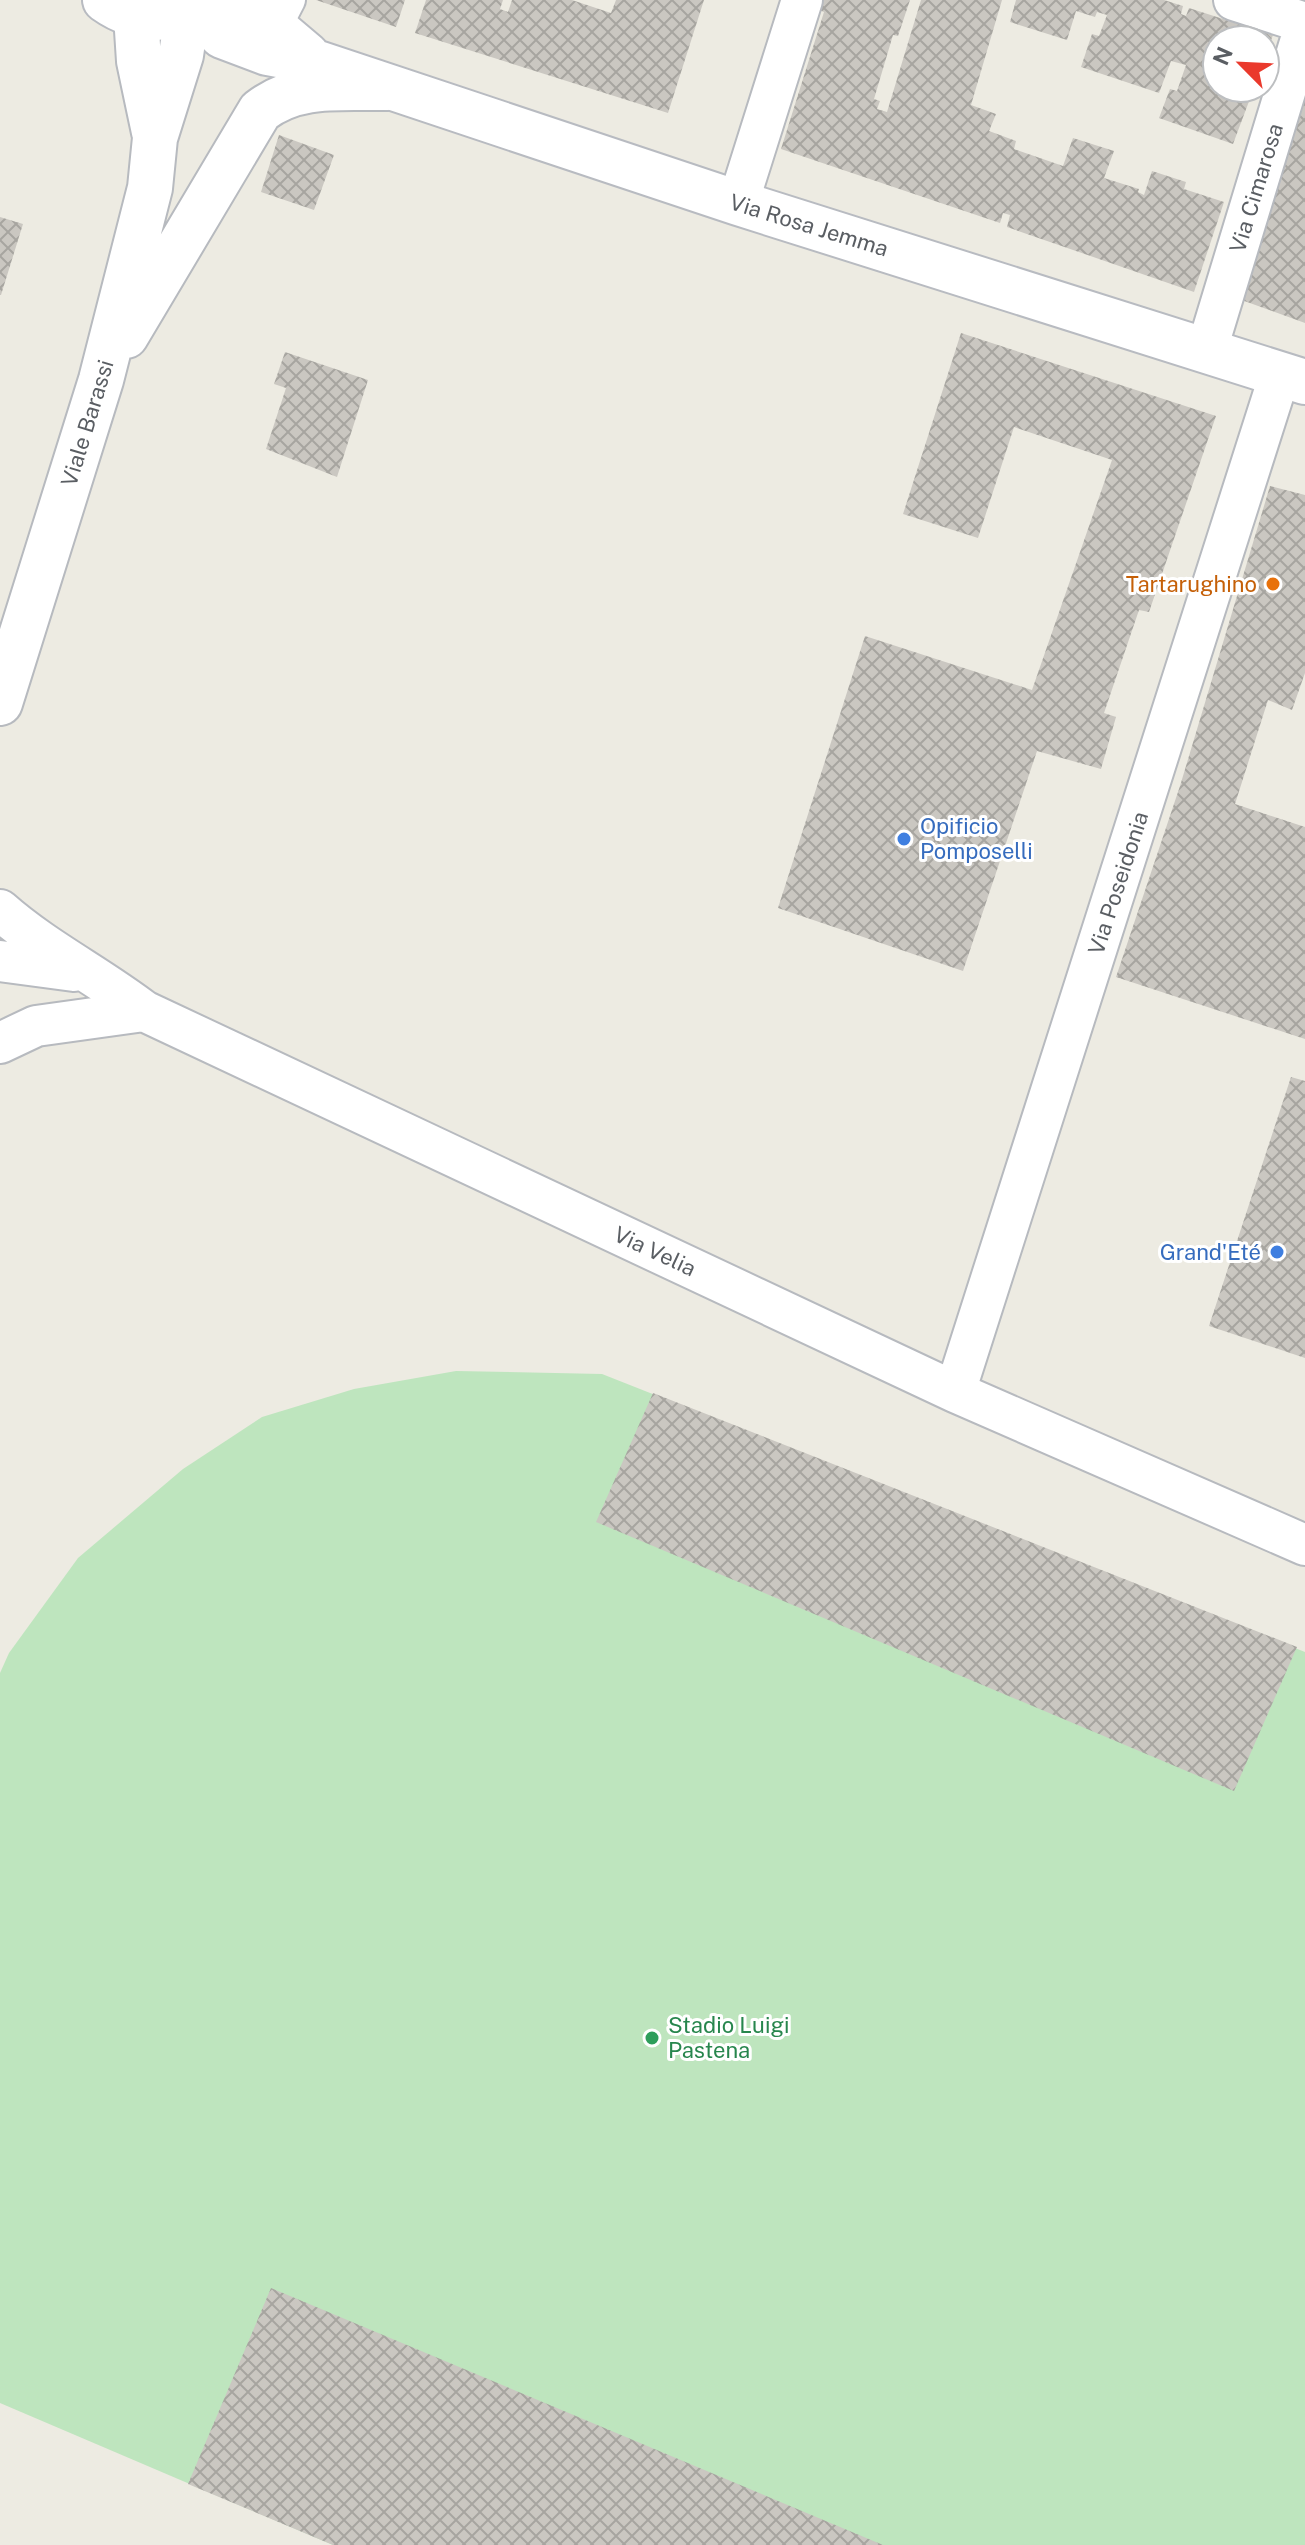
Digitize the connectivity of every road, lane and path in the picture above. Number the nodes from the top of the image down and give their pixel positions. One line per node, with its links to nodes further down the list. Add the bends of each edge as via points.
1 (242, 0): 6 (main road, Via Rosa Jemma)
2 (802, 0): 11 (street)
3 (1234, 0): 7 (street)
4 (121, 8): 5 (main road, via 161,19); 10 (main road, Viale Barassi, via 139,61)
5 (200, 9): 8 (main road, Via Rosa Jemma, via 222,36 267,53); 10 (main road, Viale Barassi)
6 (282, 14): 8 (main road, Via Rosa Jemma)
7 (1305, 24): 12 (street, Via Cimarosa)
8 (315, 62): 9 (main road, Via Rosa Jemma)
9 (395, 88): 11 (main road, Via Rosa Jemma); 14 (main road, via 306,89 260,111)
10 (155, 138): 14 (main road, Viale Barassi, via 150,188)
11 (738, 203): 12 (main road, Via Rosa Jemma)
12 (1207, 349): 13 (main road, Via Rosa Jemma)
13 (1292, 378): 22 (street, Via Poseidonia)
14 (101, 380): 15 (main road, Viale Barassi)
15 (0, 703)
16 (0, 910): 18 (street, Via Velia, via 36,941)
17 (0, 961): 18 (street)
18 (97, 976): 19 (street, Via Velia)
19 (144, 1011): 20 (street); 22 (street, Via Velia)
20 (18, 1025): 21 (street)
21 (0, 1043)
22 (955, 1392): 23 (street, Via Velia)
23 (1305, 1545)

